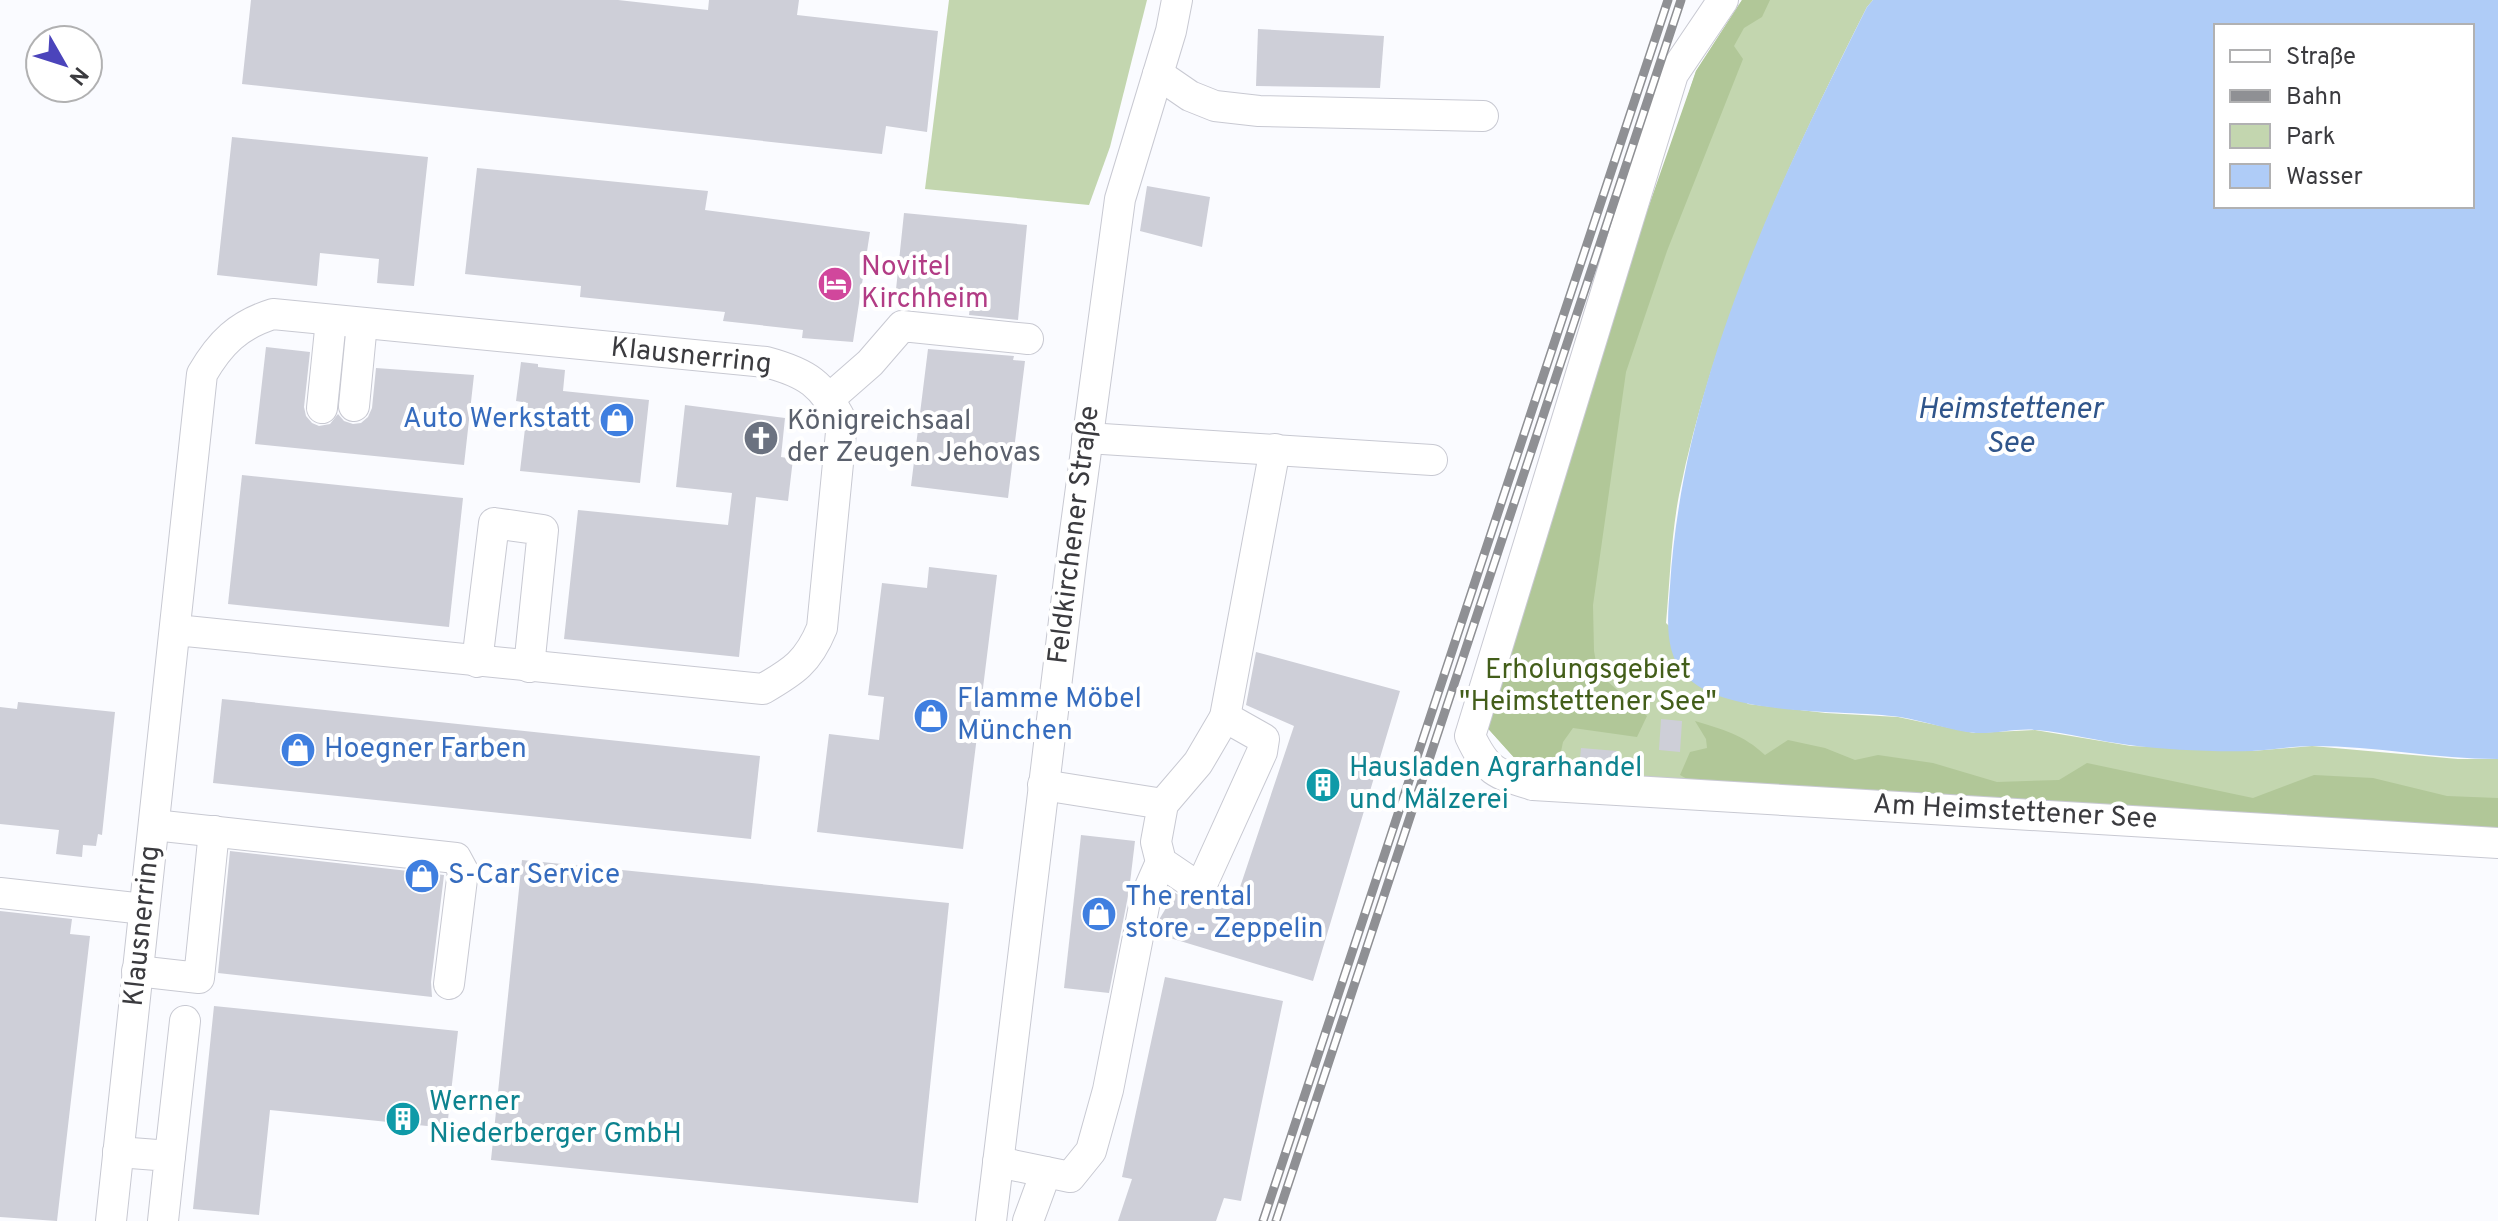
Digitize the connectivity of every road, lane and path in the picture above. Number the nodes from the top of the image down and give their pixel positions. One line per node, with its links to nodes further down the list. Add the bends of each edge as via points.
1 (1177, 0): 3 (street, Feldkirchener Straße)
2 (1723, 0): 22 (street, Am Heimstettener See, via 1673,74 1470,736 1481,760 1501,776 1533,785)
3 (1158, 74): 4 (street, via 1215,106); 11 (street, Feldkirchener Straße, via 1120,199)
4 (1483, 116)
5 (331, 320): 6 (street, Klausnerring); 10 (street); 14 (street, Klausnerring, via 273,314 253,320 216,349 202,374)
6 (362, 323): 8 (street, Klausnerring, via 766,362 795,370); 9 (street)
7 (1028, 339): 8 (street, via 902,326)
8 (830, 398): 16 (street, via 842,422 822,628 795,671 763,689)
9 (354, 406)
10 (322, 408)
11 (1087, 438): 12 (street); 18 (street, Feldkirchener Straße)
12 (1275, 449): 13 (street); 17 (street)
13 (1432, 460)
14 (176, 630): 15 (street); 20 (street, Klausnerring)
15 (477, 662): 16 (street); 16 (street, via 494,523 543,530)
16 (529, 667)
17 (1225, 717): 19 (street, via 1198,763); 23 (street, via 1264,739 1262,752 1203,882 1189,881)
18 (1043, 785): 19 (street); 31 (street, Feldkirchener Straße)
19 (1163, 804): 23 (street, via 1156,842)
20 (154, 825): 21 (street); 25 (street, Klausnerring)
21 (214, 831): 26 (street, via 199,978); 27 (street, via 456,858 463,871)
22 (2498, 843)
23 (1161, 862): 32 (street, via 1146,896 1091,1151 1070,1177)
24 (0, 893): 25 (street)
25 (144, 909): 26 (street, Klausnerring)
26 (137, 971): 29 (street, Klausnerring)
27 (449, 984)
28 (185, 1021): 30 (street)
29 (118, 1152): 30 (street); 33 (street, Klausnerring)
30 (170, 1156): 34 (street)
31 (998, 1162): 32 (street); 35 (street, Feldkirchener Straße)
32 (1046, 1172): 36 (street)
33 (111, 1221)
34 (163, 1221)
35 (991, 1221)
36 (1028, 1221)

